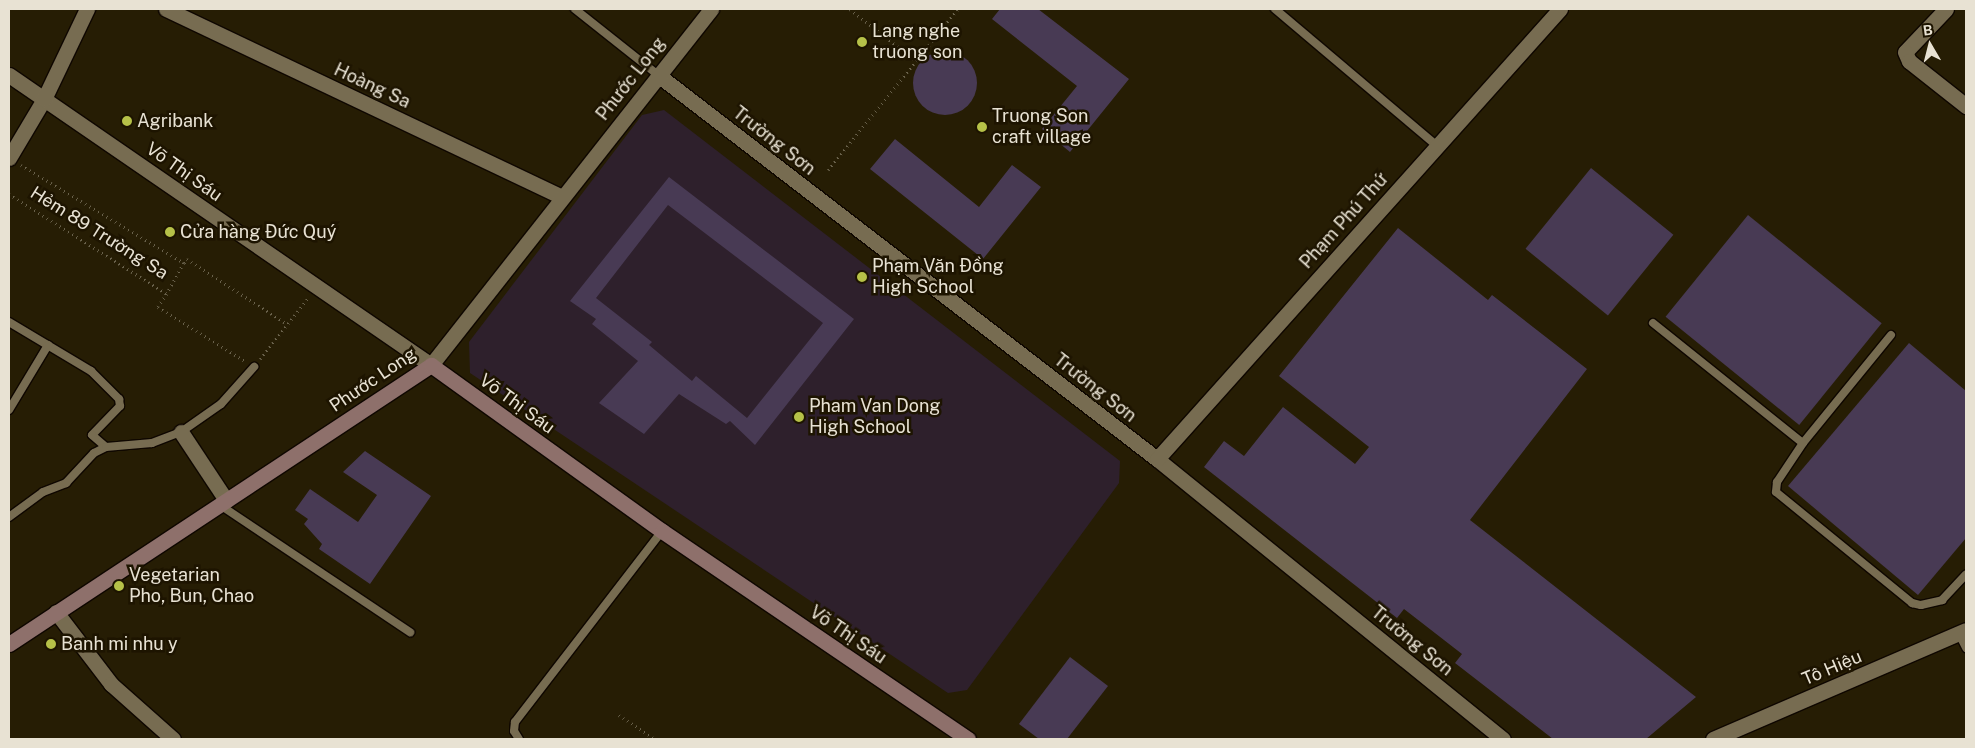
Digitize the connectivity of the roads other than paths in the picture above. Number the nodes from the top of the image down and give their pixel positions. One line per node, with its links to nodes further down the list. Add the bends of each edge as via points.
1 (87, 9): 11 (street)
2 (166, 9): 15 (street, Hoàng Sa)
3 (575, 9): 8 (lane)
4 (711, 9): 10 (street, Phước Long)
5 (1275, 9): 13 (lane)
6 (1560, 9): 13 (street, Phạm Phú Thứ)
7 (1946, 9): 12 (street, via 1905,52 1909,61)
8 (587, 13): 10 (lane)
9 (9, 74): 11 (street, Võ Thị Sáu)
10 (658, 75): 15 (street, Phước Long); 26 (street, Trường Sơn)
11 (44, 99): 14 (street); 20 (street, Võ Thị Sáu)
12 (1966, 106)
13 (1437, 146): 26 (street, Phạm Phú Thứ)
14 (13, 160)
15 (562, 198): 20 (street, Phước Long)
16 (9, 322): 19 (lane)
17 (1653, 323): 24 (lane)
18 (1890, 335): 24 (lane)
19 (48, 345): 22 (lane); 25 (lane, via 91,371 119,399 120,406 92,435)
20 (431, 365): 27 (main road, Phước Long); 29 (main road, Võ Thị Sáu)
21 (254, 367): 23 (lane, via 228,398)
22 (9, 410)
23 (181, 432): 25 (lane, via 152,443); 27 (street)
24 (1803, 443): 30 (lane, via 1776,486 1778,496 1912,603 1942,600)
25 (106, 447): 28 (lane, via 94,454 66,483 43,492)
26 (1157, 459): 39 (street, Trường Sơn)
27 (223, 502): 31 (main road, Phước Long); 32 (lane)
28 (9, 517)
29 (662, 530): 37 (lane, via 515,722 514,731); 38 (main road, Võ Thị Sáu)
30 (1966, 574)
31 (56, 612): 34 (main road, Phước Long); 36 (street, via 111,684)
32 (410, 632)
33 (1963, 632): 35 (lane); 40 (street, Tô Hiệu)
34 (9, 644)
35 (1966, 648)
36 (173, 739)
37 (519, 739)
38 (968, 739)
39 (1503, 739)
40 (1713, 739)

